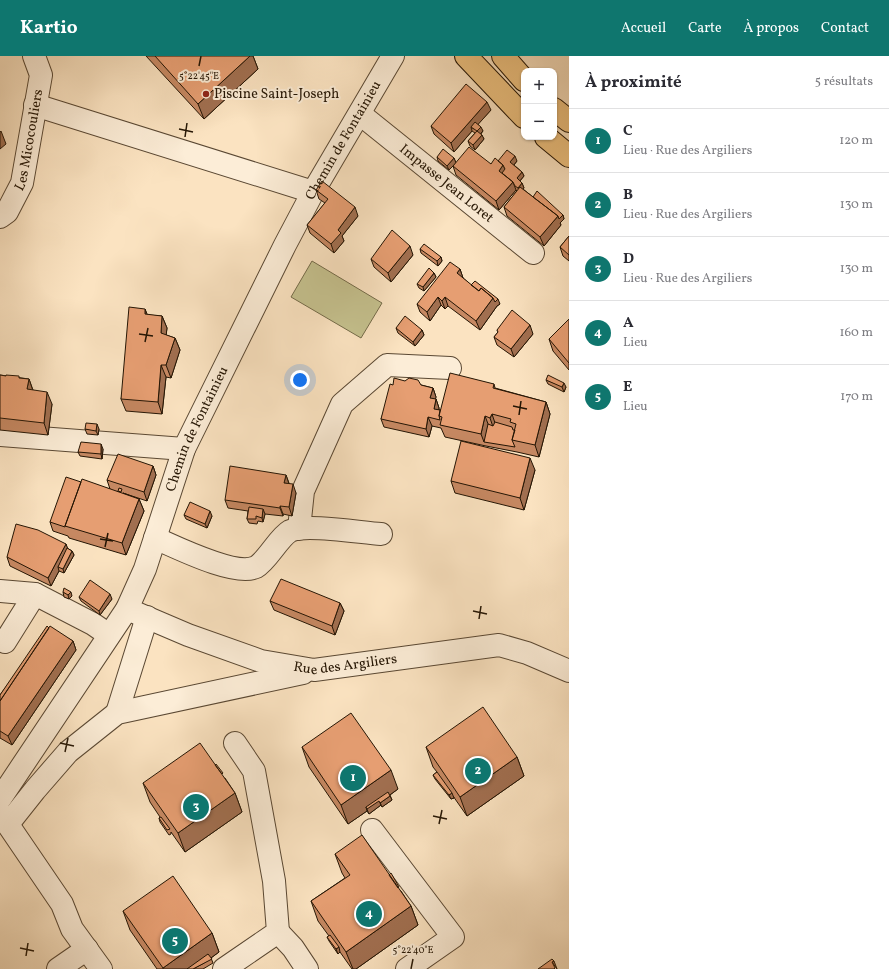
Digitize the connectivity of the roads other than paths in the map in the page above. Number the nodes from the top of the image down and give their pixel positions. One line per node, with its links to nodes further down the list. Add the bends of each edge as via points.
1 (34, 56): 6 (street, Les Micocouliers, via 41,75)
2 (393, 56): 8 (street, Chemin de Fontainieu)
3 (466, 56): 9 (main road)
4 (503, 56): 5 (main road)
5 (521, 77)
6 (34, 105): 13 (street); 14 (street, Les Micocouliers, via 22,183 7,212)
7 (557, 111): 10 (main road)
8 (360, 114): 13 (street, Chemin de Fontainieu); 15 (street, Impasse Jean Loret)
9 (521, 114)
10 (569, 121)
11 (550, 140): 12 (main road)
12 (569, 156)
13 (313, 192): 18 (street, Chemin de Fontainieu)
14 (0, 217)
15 (533, 253)
16 (450, 368): 19 (street, via 387,365 342,404 303,491)
17 (0, 435): 18 (street)
18 (184, 449): 21 (street, Chemin de Fontainieu)
19 (299, 529): 20 (street, via 317,528); 21 (street, via 289,532 257,566 245,568 233,568 208,560)
20 (381, 534)
21 (155, 538): 24 (street, Chemin de Fontainieu, via 145,569)
22 (0, 591): 23 (street)
23 (35, 594): 26 (street); 27 (street)
24 (127, 609): 25 (street, Rue des Argiliers); 26 (street, Chemin de Fontainieu)
25 (147, 617): 28 (street, Rue des Argiliers, via 188,635 261,661); 30 (street)
26 (109, 635): 32 (street, Chemin de Fontainieu)
27 (5, 642)
28 (314, 670): 29 (street, Rue des Argiliers, via 499,645 528,653); 30 (street)
29 (569, 671)
30 (117, 713): 33 (street, via 68,752 35,790)
31 (235, 743): 36 (street, via 254,771 274,881)
32 (0, 799)
33 (4, 819): 35 (street)
34 (372, 830): 43 (street, via 453,937)
35 (62, 904): 37 (street, via 72,928); 40 (street, via 78,918)
36 (278, 932): 41 (street); 42 (street)
37 (87, 949): 38 (street); 39 (street)
38 (58, 969)
39 (101, 969)
40 (115, 969)
41 (224, 969)
42 (307, 969)
43 (407, 969)

